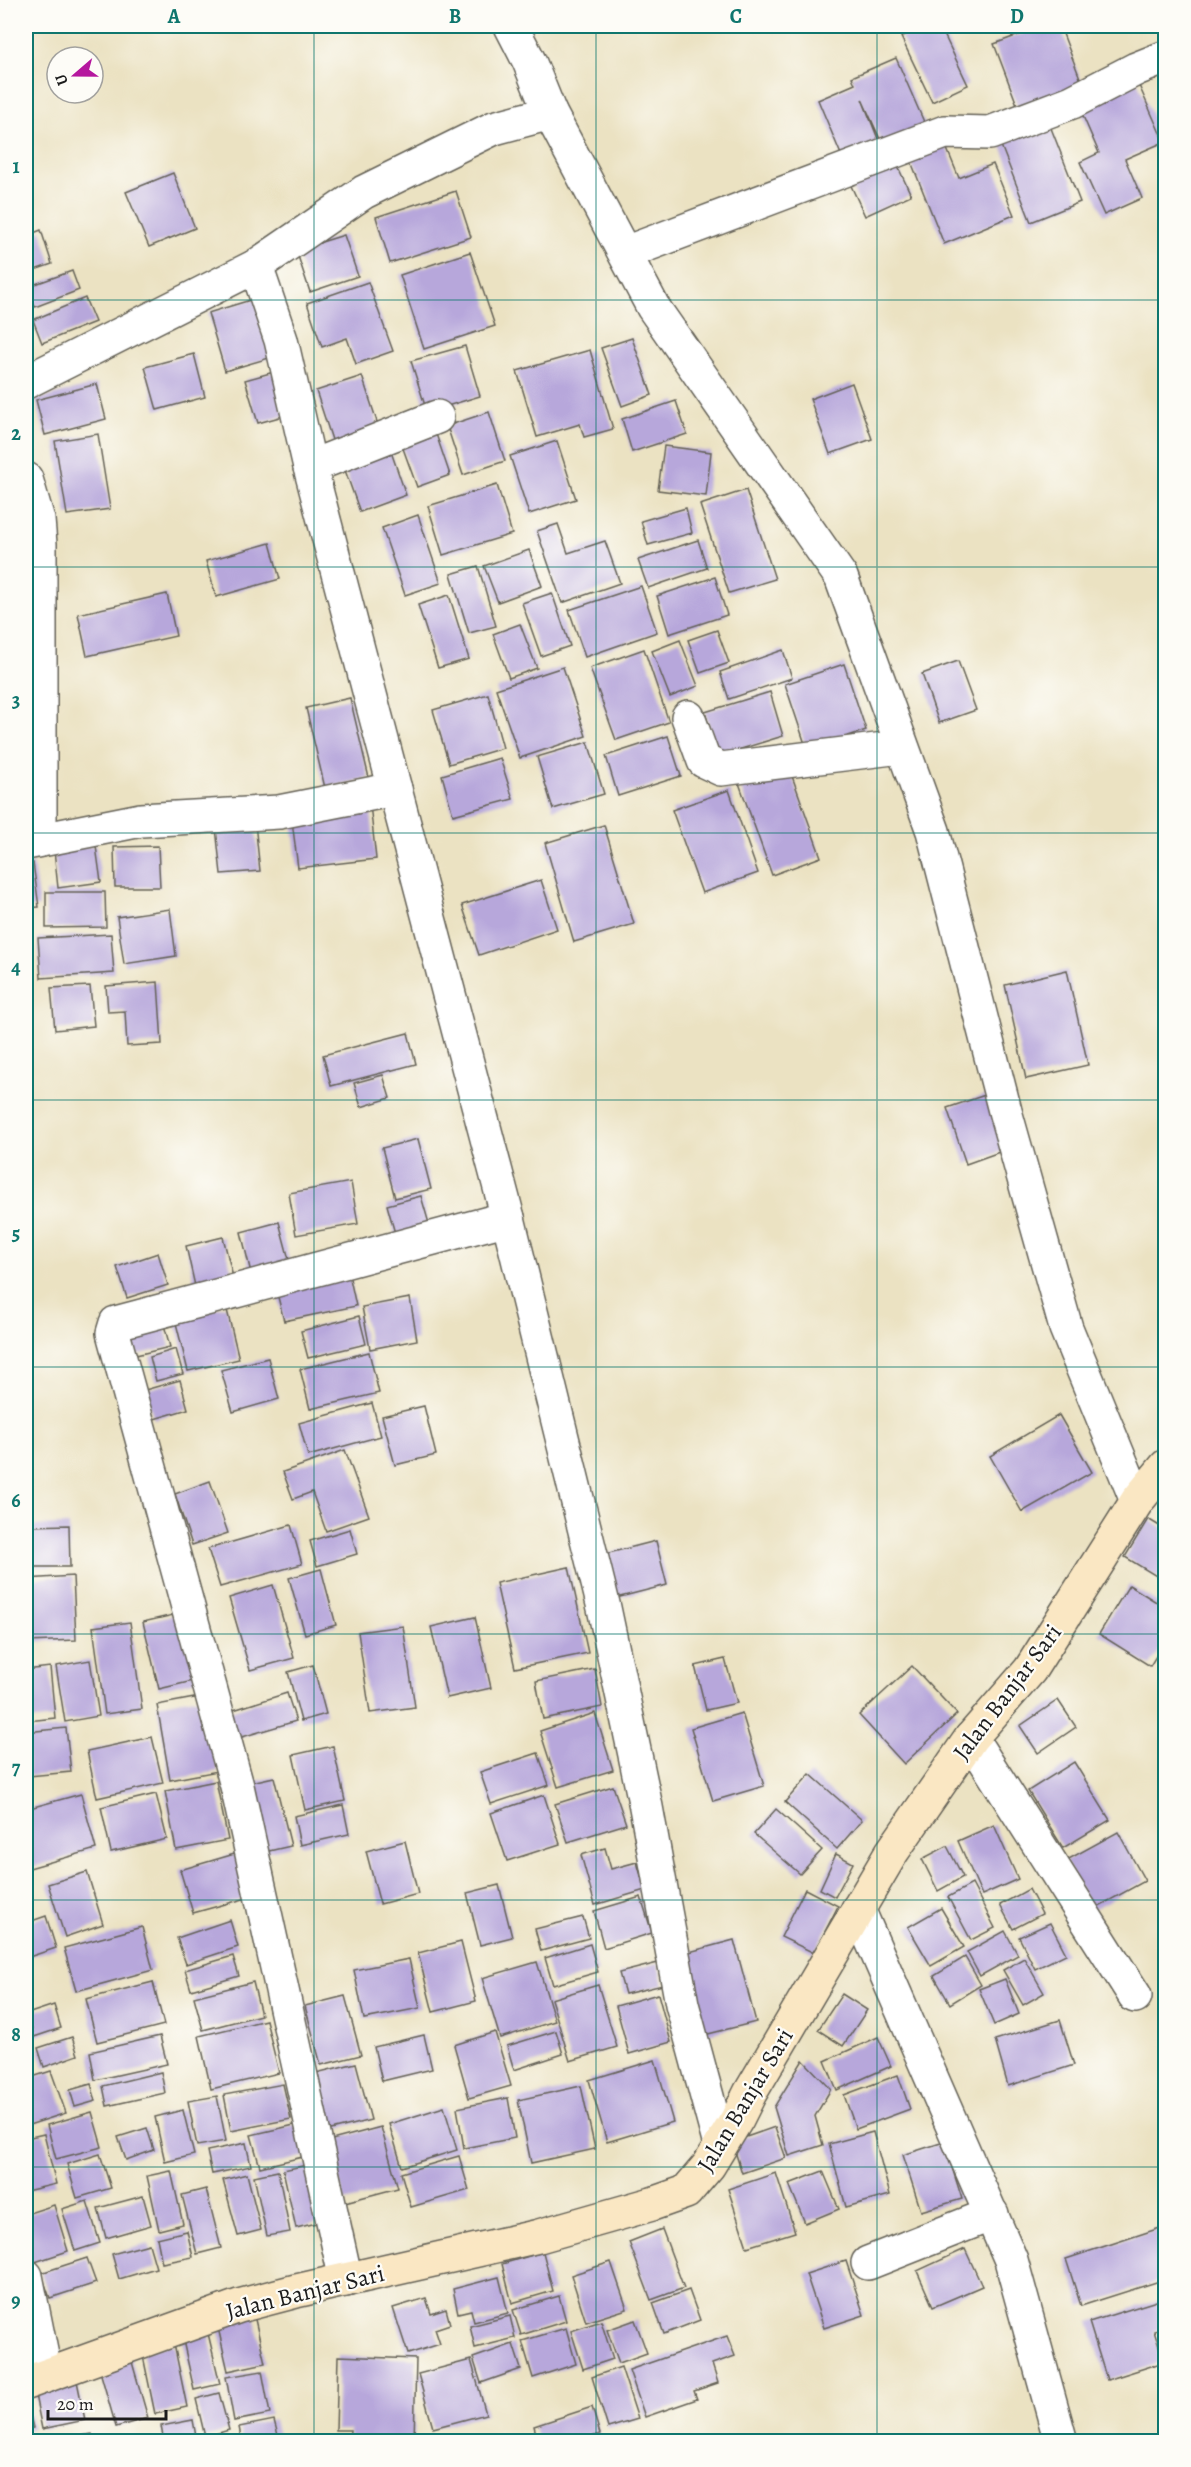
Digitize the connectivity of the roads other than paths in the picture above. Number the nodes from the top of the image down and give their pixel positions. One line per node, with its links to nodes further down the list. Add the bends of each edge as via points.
1 (511, 26): 3 (street)
2 (1166, 57): 4 (street, via 1072,102 990,133 945,132)
3 (550, 113): 4 (street); 5 (street, via 494,128 364,192)
4 (625, 253): 11 (street, via 653,307 841,577)
5 (256, 266): 6 (street); 8 (street, via 281,340)
6 (26, 382)
7 (437, 417): 8 (street)
8 (310, 467): 12 (street)
9 (26, 479): 13 (street, via 38,520 40,544)
10 (688, 717): 11 (street, via 704,761 721,769)
11 (901, 747): 16 (street, via 933,831 1066,1328)
12 (395, 789): 13 (street, via 279,812 141,820); 14 (street)
13 (33, 841)
14 (508, 1218): 20 (street, via 604,1608 682,2004); 24 (street, via 116,1323 114,1327 237,1786)
15 (1166, 1466): 16 (street, Jalan Banjar Sari)
16 (1137, 1500): 17 (street, Jalan Banjar Sari, via 1030,1670)
17 (970, 1738): 18 (street, Jalan Banjar Sari); 19 (street)
18 (858, 1909): 20 (street, Jalan Banjar Sari); 21 (street)
19 (1135, 1996)
20 (720, 2145): 24 (street, Jalan Banjar Sari, via 686,2192 539,2236)
21 (992, 2214): 22 (street); 26 (street, via 1011,2260)
22 (868, 2263)
23 (26, 2276): 25 (street)
24 (346, 2280): 25 (street, Jalan Banjar Sari, via 239,2306)
25 (36, 2379)
26 (1061, 2442)

